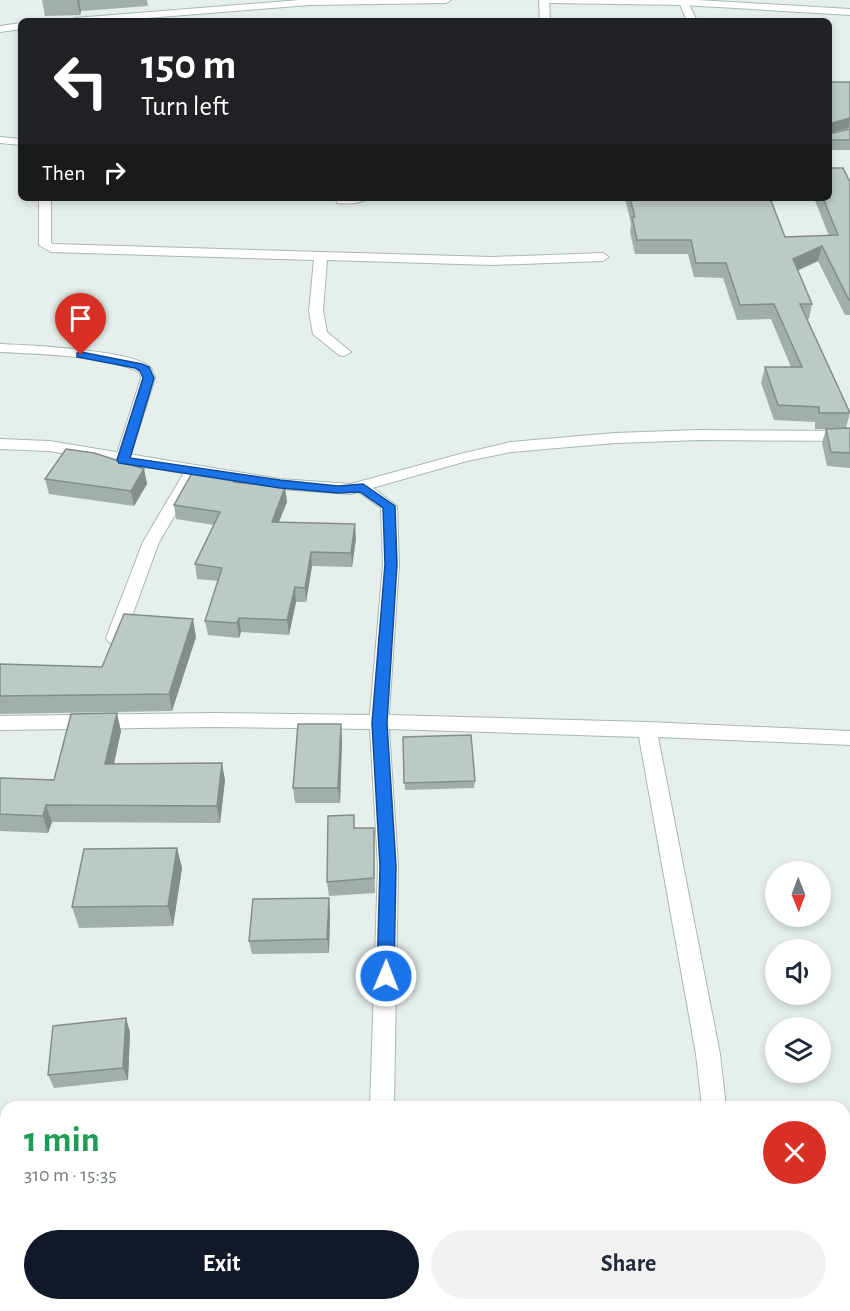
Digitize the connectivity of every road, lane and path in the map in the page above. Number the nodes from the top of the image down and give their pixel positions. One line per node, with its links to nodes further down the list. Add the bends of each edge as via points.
1 (446, 0): 7 (street, via 309,2)
2 (544, 0): 8 (street)
3 (549, 0): 4 (street)
4 (609, 1): 5 (street)
5 (684, 2): 6 (street); 9 (street)
6 (850, 12)
7 (112, 18)
8 (545, 18)
9 (691, 18)
10 (18, 26): 11 (street)
11 (0, 29)
12 (0, 140): 13 (street)
13 (18, 142)
14 (45, 201): 15 (street, via 45,245 51,248)
15 (321, 256): 16 (street, via 492,261); 18 (street, via 316,311 320,334)
16 (603, 256)
17 (0, 348): 21 (street, via 98,357 145,370 148,378)
18 (344, 352)
19 (850, 436): 23 (street, via 699,435 511,447)
20 (0, 444): 21 (street, via 49,446)
21 (123, 460): 22 (street)
22 (193, 471): 23 (street, via 321,489); 24 (street, via 151,542)
23 (363, 488): 26 (street, via 389,506 391,564)
24 (110, 651)
25 (0, 723): 26 (street)
26 (380, 723): 27 (street); 29 (street, via 388,866)
27 (647, 729): 28 (street); 30 (street, via 708,1054)
28 (850, 738)
29 (382, 1101)
30 (713, 1101)

